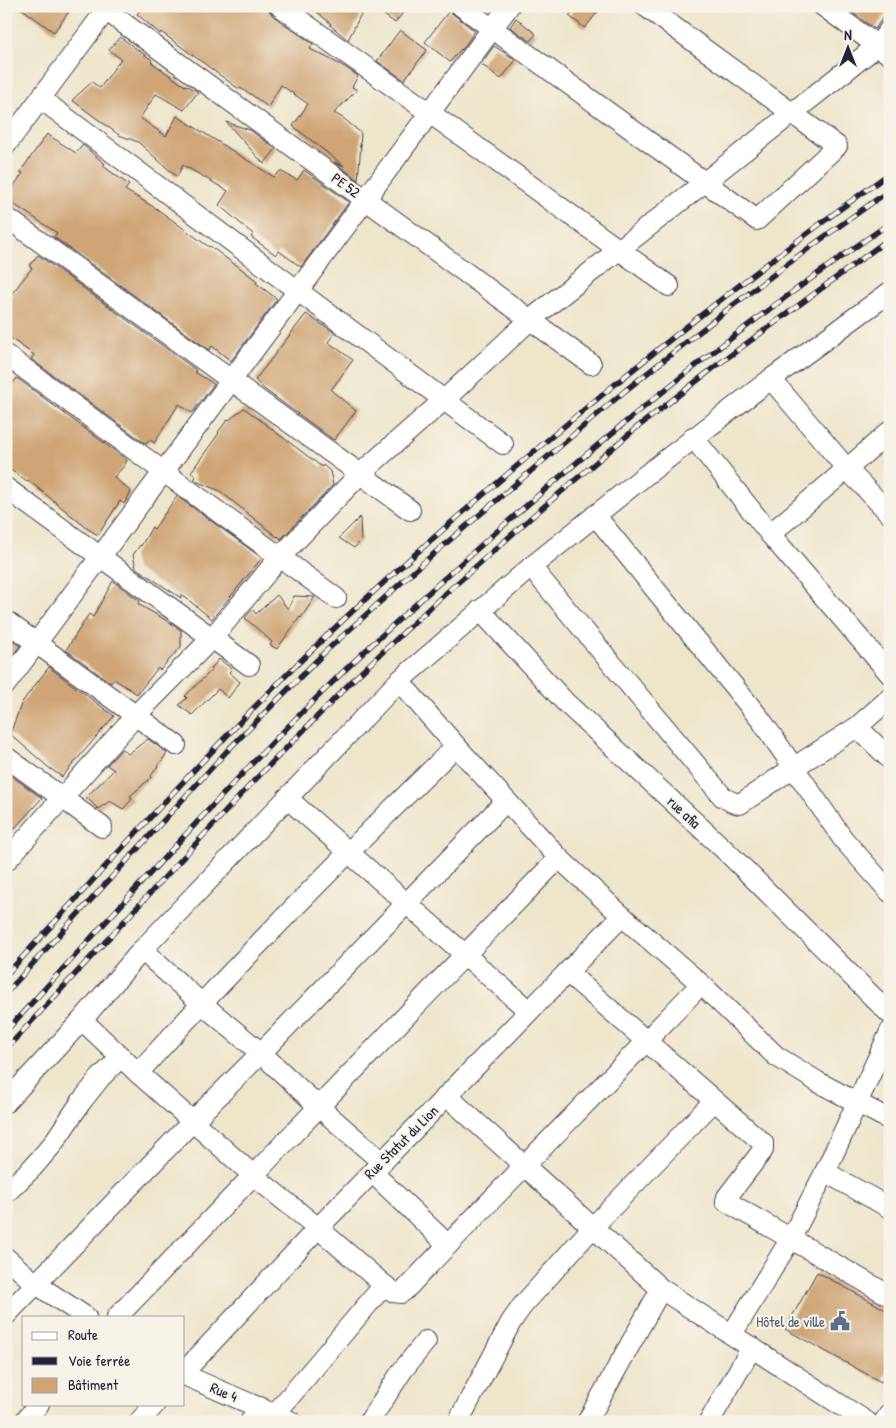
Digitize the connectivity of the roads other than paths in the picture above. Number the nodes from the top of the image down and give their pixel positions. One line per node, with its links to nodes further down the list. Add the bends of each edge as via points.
1 (280, 6): 11 (street)
2 (461, 6): 7 (street)
3 (509, 6): 7 (street)
4 (645, 6): 12 (street)
5 (823, 6): 9 (street)
6 (105, 8): 10 (street); 15 (street, PE 52)
7 (493, 29): 11 (street); 14 (street)
8 (890, 30): 9 (street)
9 (884, 50): 12 (street)
10 (40, 99): 13 (street); 19 (street)
11 (430, 113): 15 (street); 17 (street)
12 (791, 113): 14 (street); 14 (street, via 837,146 757,220)
13 (6, 145)
14 (706, 182): 17 (street)
15 (366, 200): 19 (street); 21 (street, PE 52)
16 (6, 216): 25 (street)
17 (618, 249): 18 (street); 21 (street)
18 (669, 286)
19 (298, 291): 25 (street); 26 (street)
20 (890, 292): 24 (street)
21 (530, 320): 23 (street, PE 52); 26 (street)
22 (6, 355): 31 (street)
23 (591, 364)
24 (771, 379): 28 (street); 30 (street)
25 (232, 380): 31 (street); 32 (street)
26 (444, 400): 29 (street); 32 (street)
27 (890, 431): 30 (street)
28 (693, 437): 36 (street); 37 (street)
29 (503, 444)
30 (847, 469): 35 (street); 37 (street)
31 (164, 472): 38 (street); 39 (street)
32 (360, 474): 34 (street); 39 (street)
33 (6, 488): 38 (street)
34 (410, 510)
35 (890, 514)
36 (595, 515): 40 (street); 57 (street, via 761,720)
37 (770, 534): 47 (street)
38 (101, 557): 44 (street); 45 (street)
39 (280, 557): 41 (street); 44 (street)
40 (531, 567): 42 (street); 57 (street, via 723,797 740,804)
41 (336, 598)
42 (480, 610): 48 (street); 74 (street, rue afia, via 565,702 728,853)
43 (6, 621): 45 (street)
44 (212, 638): 46 (street); 51 (street)
45 (37, 643): 49 (street); 51 (street)
46 (249, 665)
47 (890, 674)
48 (399, 681): 54 (street); 59 (street)
49 (6, 684)
50 (890, 698): 52 (street)
51 (136, 715): 53 (street); 58 (street)
52 (857, 727): 56 (street); 57 (street)
53 (176, 745)
54 (456, 746): 60 (street); 62 (street)
55 (6, 757): 58 (street)
56 (890, 759)
57 (793, 768): 65 (street, via 843,838)
58 (62, 797): 61 (street); 64 (street)
59 (287, 798): 62 (street); 68 (street)
60 (506, 801): 63 (street); 66 (street)
61 (102, 827)
62 (348, 852): 66 (street); 72 (street)
63 (559, 858): 67 (street); 69 (street)
64 (6, 861)
65 (890, 892)
66 (407, 903): 69 (street); 78 (street)
67 (622, 916): 70 (street, Rue Statut du Lion); 71 (street)
68 (142, 950): 72 (street); 75 (street)
69 (464, 954): 73 (street); 85 (street)
70 (568, 972): 73 (street, Rue Statut du Lion); 77 (street)
71 (701, 984): 77 (street); 84 (street, via 776,1056)
72 (201, 1004): 78 (street); 80 (street)
73 (529, 1012): 81 (street, Rue Statut du Lion)
74 (890, 1014)
75 (82, 1020): 79 (street); 83 (street)
76 (890, 1032): 84 (street)
77 (646, 1041): 82 (street); 88 (street)
78 (261, 1053): 85 (street); 87 (street)
79 (122, 1057): 80 (street); 92 (street, via 100,1078 52,1145)
80 (138, 1073): 87 (street)
81 (447, 1096): 88 (street); 89 (street, Rue Statut du Lion)
82 (714, 1101): 95 (street); 96 (street, via 763,1143 763,1150 726,1201)
83 (6, 1102)
84 (858, 1102): 86 (street); 90 (street)
85 (318, 1107): 89 (street); 91 (street)
86 (890, 1120)
87 (193, 1121): 91 (street); 99 (street)
88 (524, 1165): 95 (street); 97 (street)
89 (377, 1167): 94 (street, Rue Statut du Lion); 97 (street)
90 (825, 1172): 93 (street); 96 (street)
91 (254, 1176): 94 (street); 105 (street)
92 (6, 1193)
93 (890, 1208)
94 (318, 1228): 100 (street); 109 (street, Rue Statut du Lion)
95 (592, 1228): 101 (street); 119 (street, via 511,1322)
96 (790, 1240): 102 (street); 106 (street)
97 (448, 1245): 100 (street, via 401,1293)
98 (6, 1258): 99 (street)
99 (36, 1284): 103 (street); 104 (street)
100 (384, 1285): 115 (street)
101 (661, 1289): 106 (street); 120 (street)
102 (890, 1296)
103 (6, 1315)
104 (84, 1316)
105 (118, 1316)
106 (732, 1334): 108 (street)
107 (426, 1341): 118 (street)
108 (752, 1347): 114 (street); 121 (street)
109 (185, 1373)
110 (185, 1374): 115 (street, Rue 4)
111 (37, 1406): 116 (street)
112 (153, 1406): 117 (street)
113 (890, 1413): 123 (street)
114 (839, 1415): 122 (street)
115 (269, 1416)
116 (24, 1422)
117 (139, 1422)
118 (368, 1422)
119 (458, 1422)
120 (587, 1422)
121 (709, 1422)
122 (867, 1422)
123 (884, 1422)

